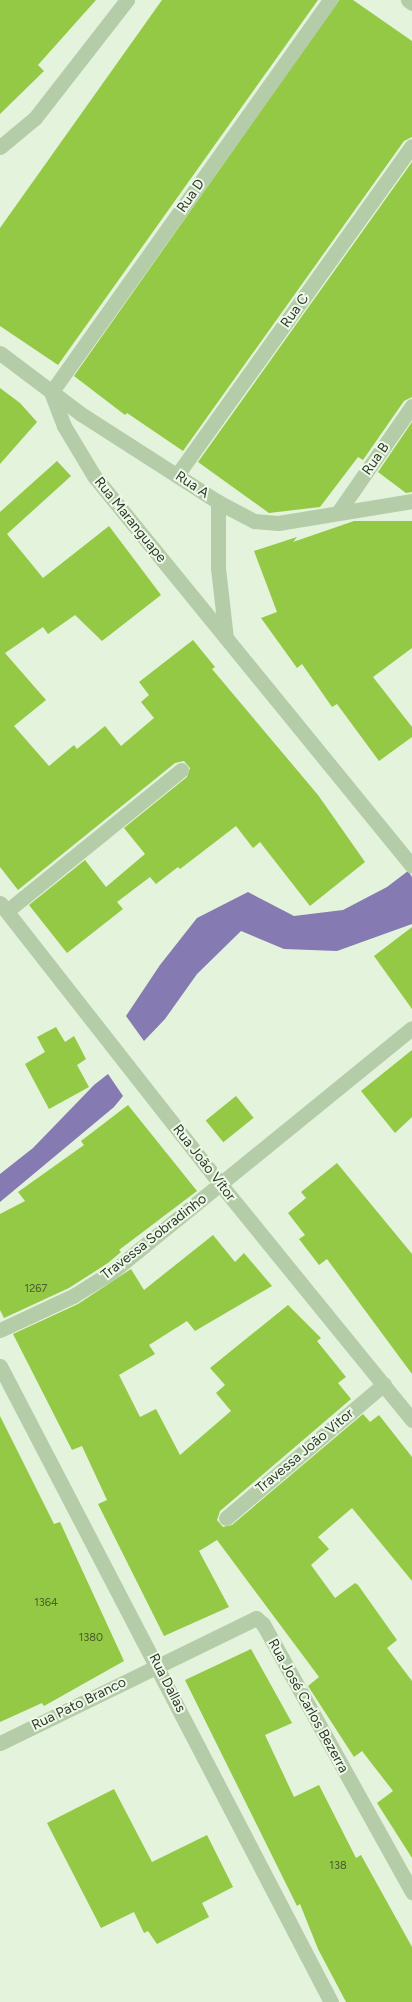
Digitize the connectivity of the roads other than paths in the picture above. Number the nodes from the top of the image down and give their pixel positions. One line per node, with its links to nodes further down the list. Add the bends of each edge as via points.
1 (127, 0): 6 (street, via 35,118)
2 (330, 0): 8 (street, Rua D)
3 (408, 0): 4 (street)
4 (412, 3)
5 (412, 146): 10 (street, Rua C)
6 (0, 147)
7 (0, 354): 8 (street, Rua A)
8 (51, 392): 10 (street, Rua A); 14 (street, Rua Maranguape, via 64,426 94,476)
9 (412, 406): 13 (street, Rua B)
10 (177, 476): 12 (street, Rua A)
11 (412, 501): 13 (street, Rua A)
12 (218, 502): 13 (street, Rua A, via 254,521 278,523); 14 (street, via 218,568)
13 (339, 511)
14 (226, 638): 16 (street, Rua Maranguape)
15 (181, 770): 17 (street)
16 (412, 866)
17 (4, 907): 19 (street, Rua João Vítor)
18 (412, 1028): 19 (street, Travessa Sobradinho)
19 (221, 1185): 20 (street, Travessa Sobradinho, via 114,1271 73,1296); 22 (street, Rua João Vítor)
20 (0, 1330)
21 (0, 1366): 25 (street, Rua Dallas)
22 (384, 1384): 23 (street, Rua João Vítor); 24 (street, Travessa João Vitor)
23 (412, 1420)
24 (226, 1518)
25 (158, 1665): 26 (street, Rua Pato Branco); 27 (street, Rua José Carlos Bezerra, via 253,1617 258,1619); 28 (street, Rua Dallas)
26 (0, 1743)
27 (412, 1892)
28 (331, 2002)

